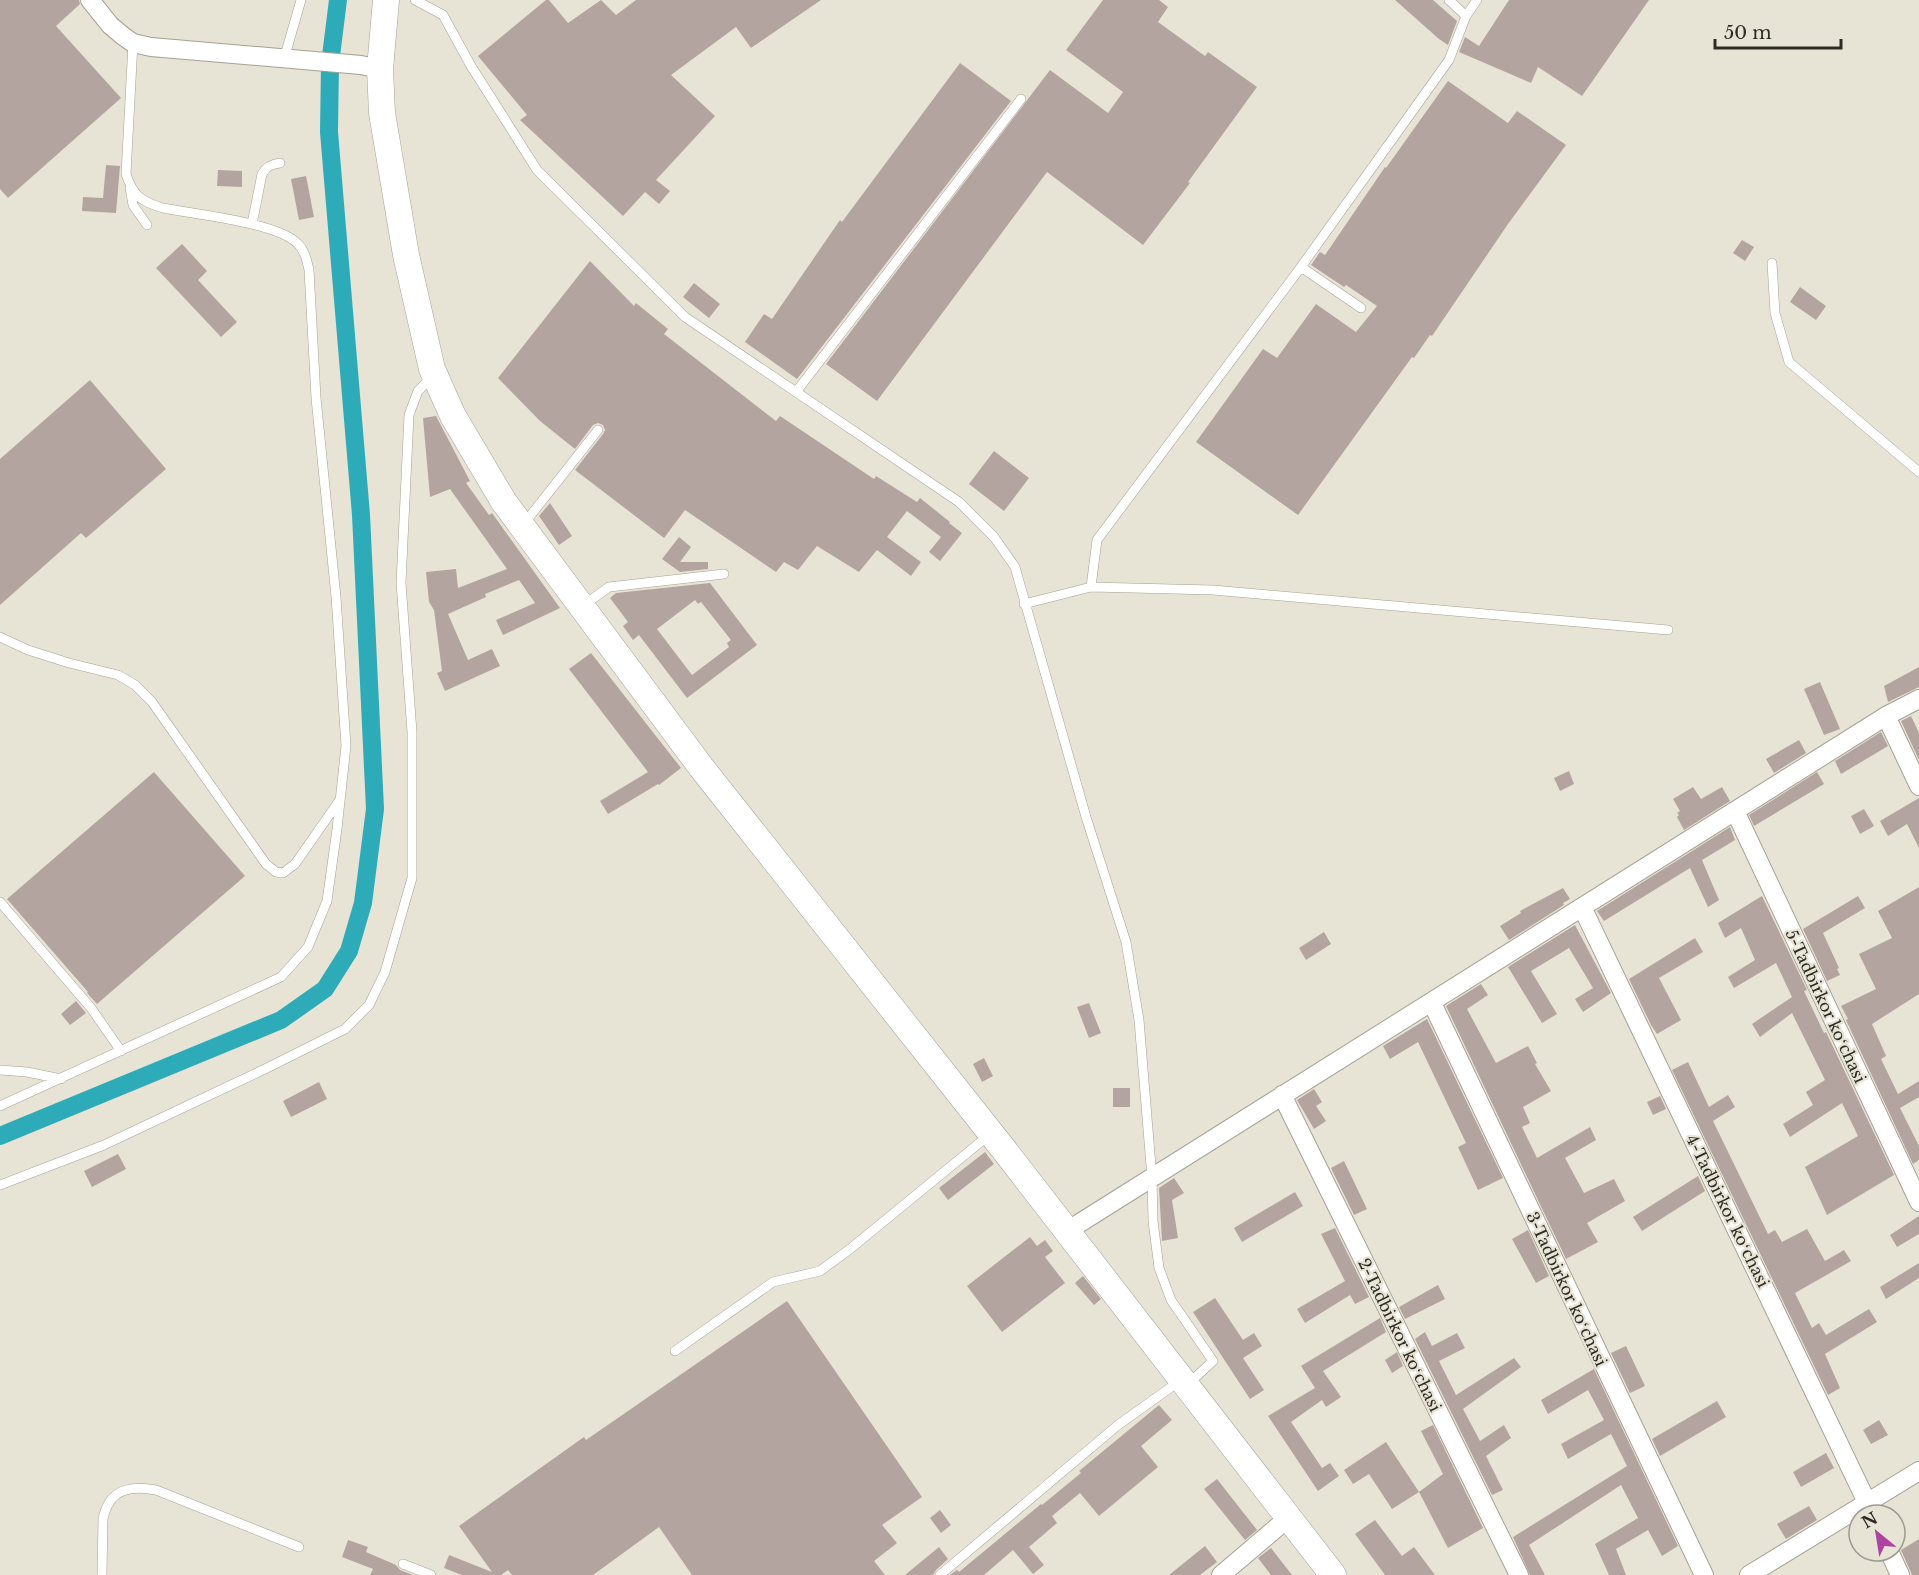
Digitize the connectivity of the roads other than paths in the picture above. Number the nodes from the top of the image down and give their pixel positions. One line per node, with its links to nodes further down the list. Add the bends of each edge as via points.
1 (90, 0): 8 (street, via 110,25)
2 (301, 0): 9 (lane)
3 (386, 0): 10 (main road)
4 (415, 0): 20 (lane, via 443,15 537,170 685,316)
5 (1449, 0): 7 (lane)
6 (1477, 0): 7 (lane)
7 (1466, 16): 17 (lane, via 1449,60)
8 (133, 43): 9 (street); 13 (lane, via 126,174)
9 (289, 60): 10 (street)
10 (370, 67): 19 (main road, via 382,113 406,255)
11 (1021, 99): 20 (lane)
12 (280, 163): 14 (lane, via 265,168 261,174)
13 (129, 185): 14 (lane, via 147,203); 15 (lane, via 133,205)
14 (252, 224): 33 (lane, via 287,235 299,245 309,270 315,398 336,597 346,746)
15 (147, 225)
16 (1773, 263): 22 (lane, via 1775,313 1789,362)
17 (1301, 267): 18 (lane); 25 (lane, via 1097,540)
18 (1361, 308)
19 (435, 374): 23 (main road, via 453,416); 45 (lane, via 418,391 409,415 401,583 412,732 412,879 385,972 369,1005 345,1029 265,1069 104,1144)
20 (796, 392): 26 (lane, via 959,502 994,537 1015,567)
21 (598, 430): 23 (lane)
22 (1919, 472)
23 (522, 526): 27 (main road)
24 (724, 573): 27 (lane, via 609,587)
25 (1090, 587): 26 (lane); 28 (lane, via 1213,590)
26 (1024, 604): 44 (lane, via 1126,942 1139,1020)
27 (582, 606): 43 (main road, via 701,767)
28 (1668, 630)
29 (0, 637): 33 (lane, via 28,650 118,675 135,685 152,702 276,872 283,873 295,864)
30 (1919, 699): 31 (street)
31 (1886, 716): 32 (street); 34 (street)
32 (1919, 786)
33 (340, 800): 38 (lane, via 327,901 308,947 281,977)
34 (1735, 811): 36 (street); 46 (street, 5-Tadbirkor koʻchasi)
35 (0, 902): 38 (lane, via 91,1008)
36 (1582, 908): 37 (street); 51 (street, 4-Tadbirkor koʻchasi)
37 (1432, 1003): 41 (street); 63 (street, 3-Tadbirkor koʻchasi)
38 (121, 1051): 40 (lane)
39 (0, 1070): 40 (lane)
40 (61, 1079): 42 (lane)
41 (1282, 1095): 44 (street); 62 (street, 2-Tadbirkor koʻchasi)
42 (0, 1106)
43 (991, 1133): 47 (main road); 48 (lane, via 820,1271 773,1282)
44 (1152, 1178): 47 (street); 49 (lane, via 1159,1268 1171,1300 1213,1361)
45 (0, 1185)
46 (1919, 1202)
47 (1067, 1231): 49 (main road)
48 (675, 1351)
49 (1184, 1383): 53 (main road); 59 (lane, via 1118,1425)
50 (1919, 1471): 52 (street)
51 (1867, 1503)
52 (1878, 1503)
53 (1288, 1518): 60 (street); 61 (main road)
54 (1847, 1522): 64 (street)
55 (299, 1547): 57 (lane, via 156,1490 128,1488 109,1501 105,1510)
56 (403, 1564): 58 (lane)
57 (102, 1575)
58 (431, 1575)
59 (940, 1575)
60 (1221, 1575)
61 (1333, 1575)
62 (1519, 1575)
63 (1704, 1575)
64 (1749, 1575)

